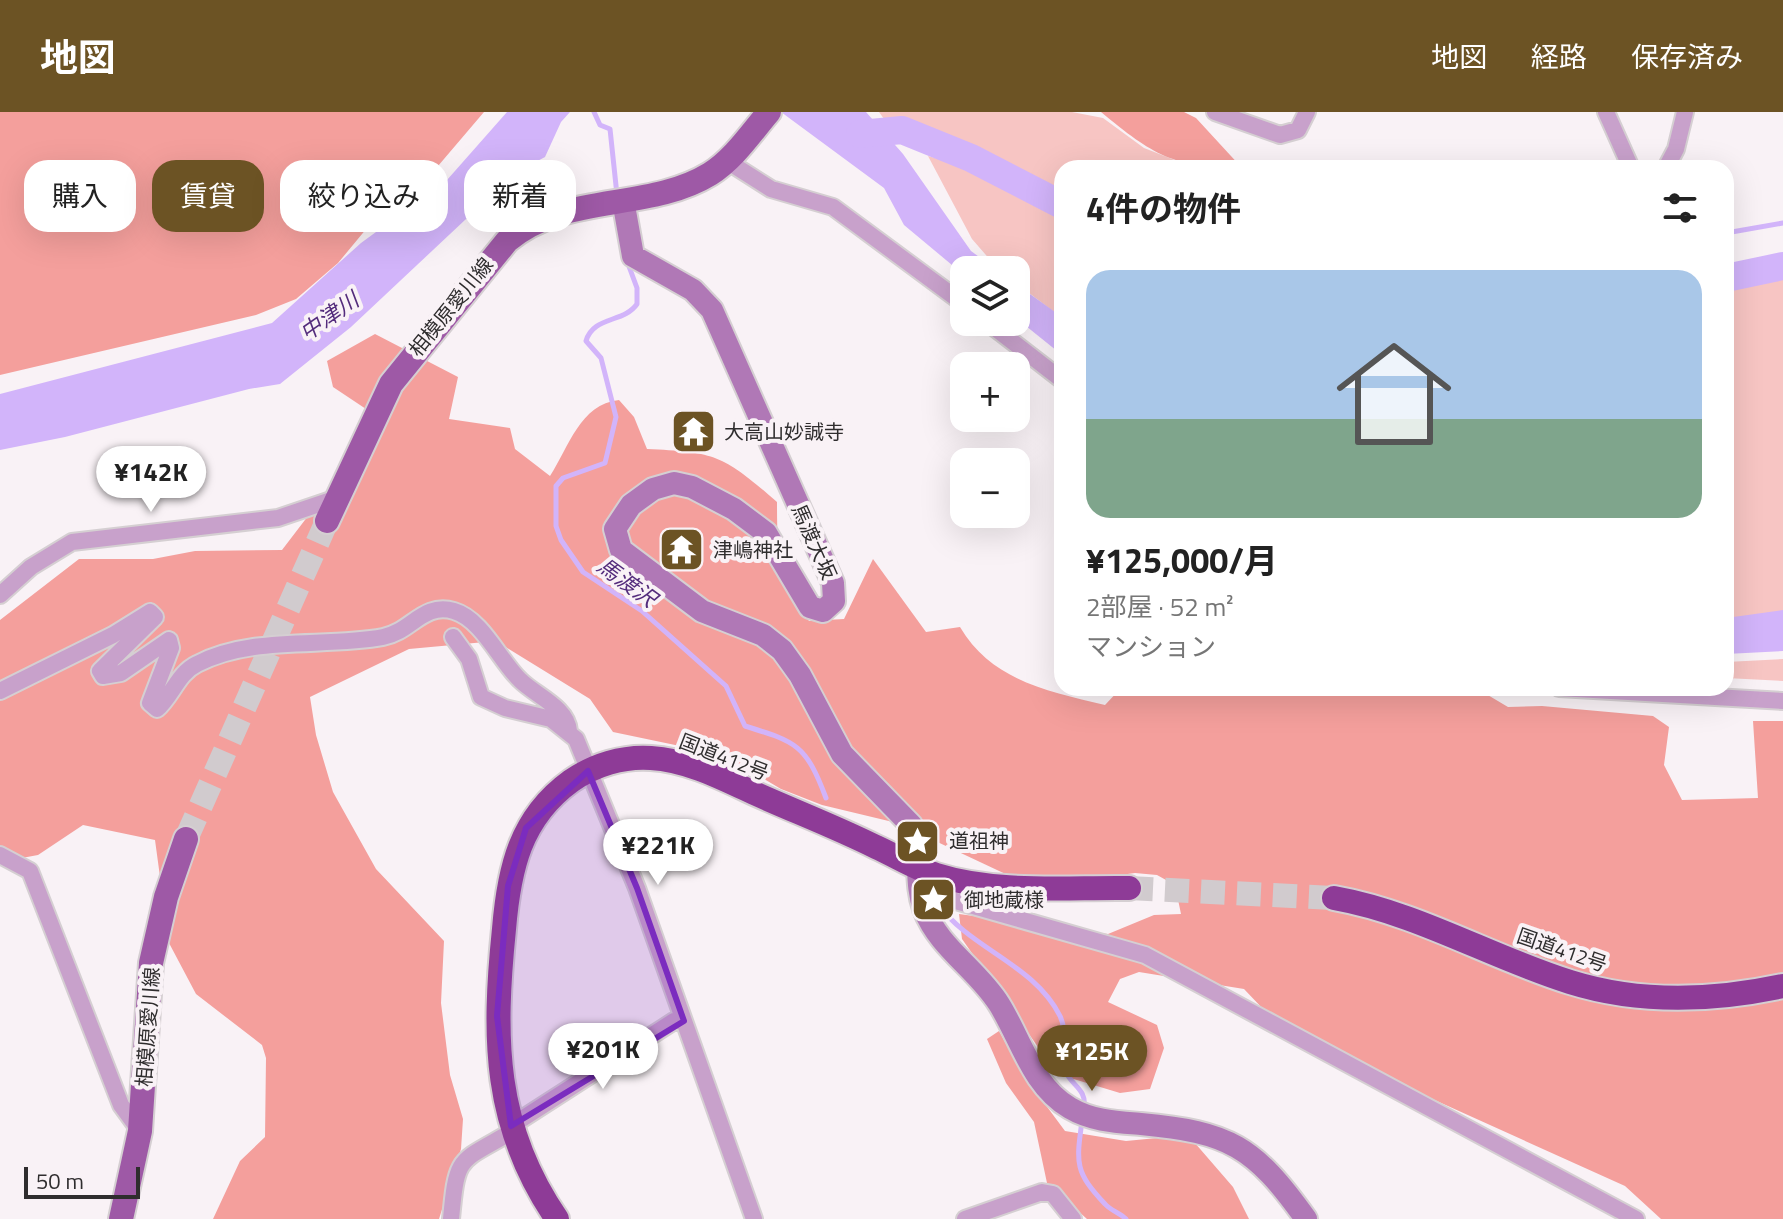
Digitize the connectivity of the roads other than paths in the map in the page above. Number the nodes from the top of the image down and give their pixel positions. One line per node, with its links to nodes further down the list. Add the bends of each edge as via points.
1 (769, 112): 6 (main road, 相模原愛川線)
2 (1215, 112): 3 (street, via 1285,136 1298,130)
3 (1307, 112)
4 (1606, 112): 7 (street)
5 (1685, 112): 8 (street)
6 (734, 154): 9 (main road, 相模原愛川線, via 679,189); 10 (street, via 771,189 833,207)
7 (1627, 160)
8 (1670, 160)
9 (623, 200): 13 (main road, 相模原愛川線, via 541,220 498,250 391,384); 24 (street, 馬渡大坂, via 633,256 693,290 712,310 833,583 834,601 823,611 810,607 766,533 734,509 681,483 660,485 631,505 615,529 618,544 702,611 763,635 782,650 842,754 911,825)
10 (950, 294)
11 (1005, 336): 12 (street)
12 (1054, 374)
13 (337, 498): 14 (main road, 相模原愛川線); 15 (street, via 278,518 72,542 31,567)
14 (327, 521)
15 (0, 595)
16 (453, 637): 20 (street, via 469,659 481,697 551,719)
17 (0, 691): 20 (street, via 150,612 155,617 100,671 103,676 121,673 169,640 171,648 150,703 157,709 186,671 209,659 291,642 380,637 403,629 433,608 443,608 471,621 513,673 559,710)
18 (1697, 696): 19 (street)
19 (1783, 701)
20 (569, 731): 21 (street)
21 (588, 771): 24 (highway, 国道412号, via 627,759 672,761 715,775); 28 (street); 29 (highway, 国道412号, via 558,790 526,828 508,886 497,1016)
22 (186, 839): 30 (main road, 相模原愛川線, via 151,963)
23 (0, 855): 30 (street, via 30,871 121,1105)
24 (917, 876): 25 (highway, 国道412号, via 934,874 983,885); 37 (street, via 937,935 998,1003 1048,1090 1072,1110 1106,1121 1192,1129 1223,1138 1279,1181); 38 (street, via 938,896 1145,955)
25 (1129, 888)
26 (1334, 898): 27 (highway, 国道412号, via 1404,915 1542,972 1610,992 1701,998)
27 (1783, 986)
28 (684, 1021): 29 (street, via 674,1021); 34 (street)
29 (512, 1128): 32 (street, via 463,1160 454,1178); 33 (highway, 国道412号, via 539,1192)
30 (140, 1131): 31 (main road, 相模原愛川線)
31 (121, 1219)
32 (451, 1219)
33 (557, 1219)
34 (754, 1219)
35 (965, 1219): 36 (street, via 1042,1192 1053,1194)
36 (1073, 1219)
37 (1306, 1219)
38 (1636, 1219)

